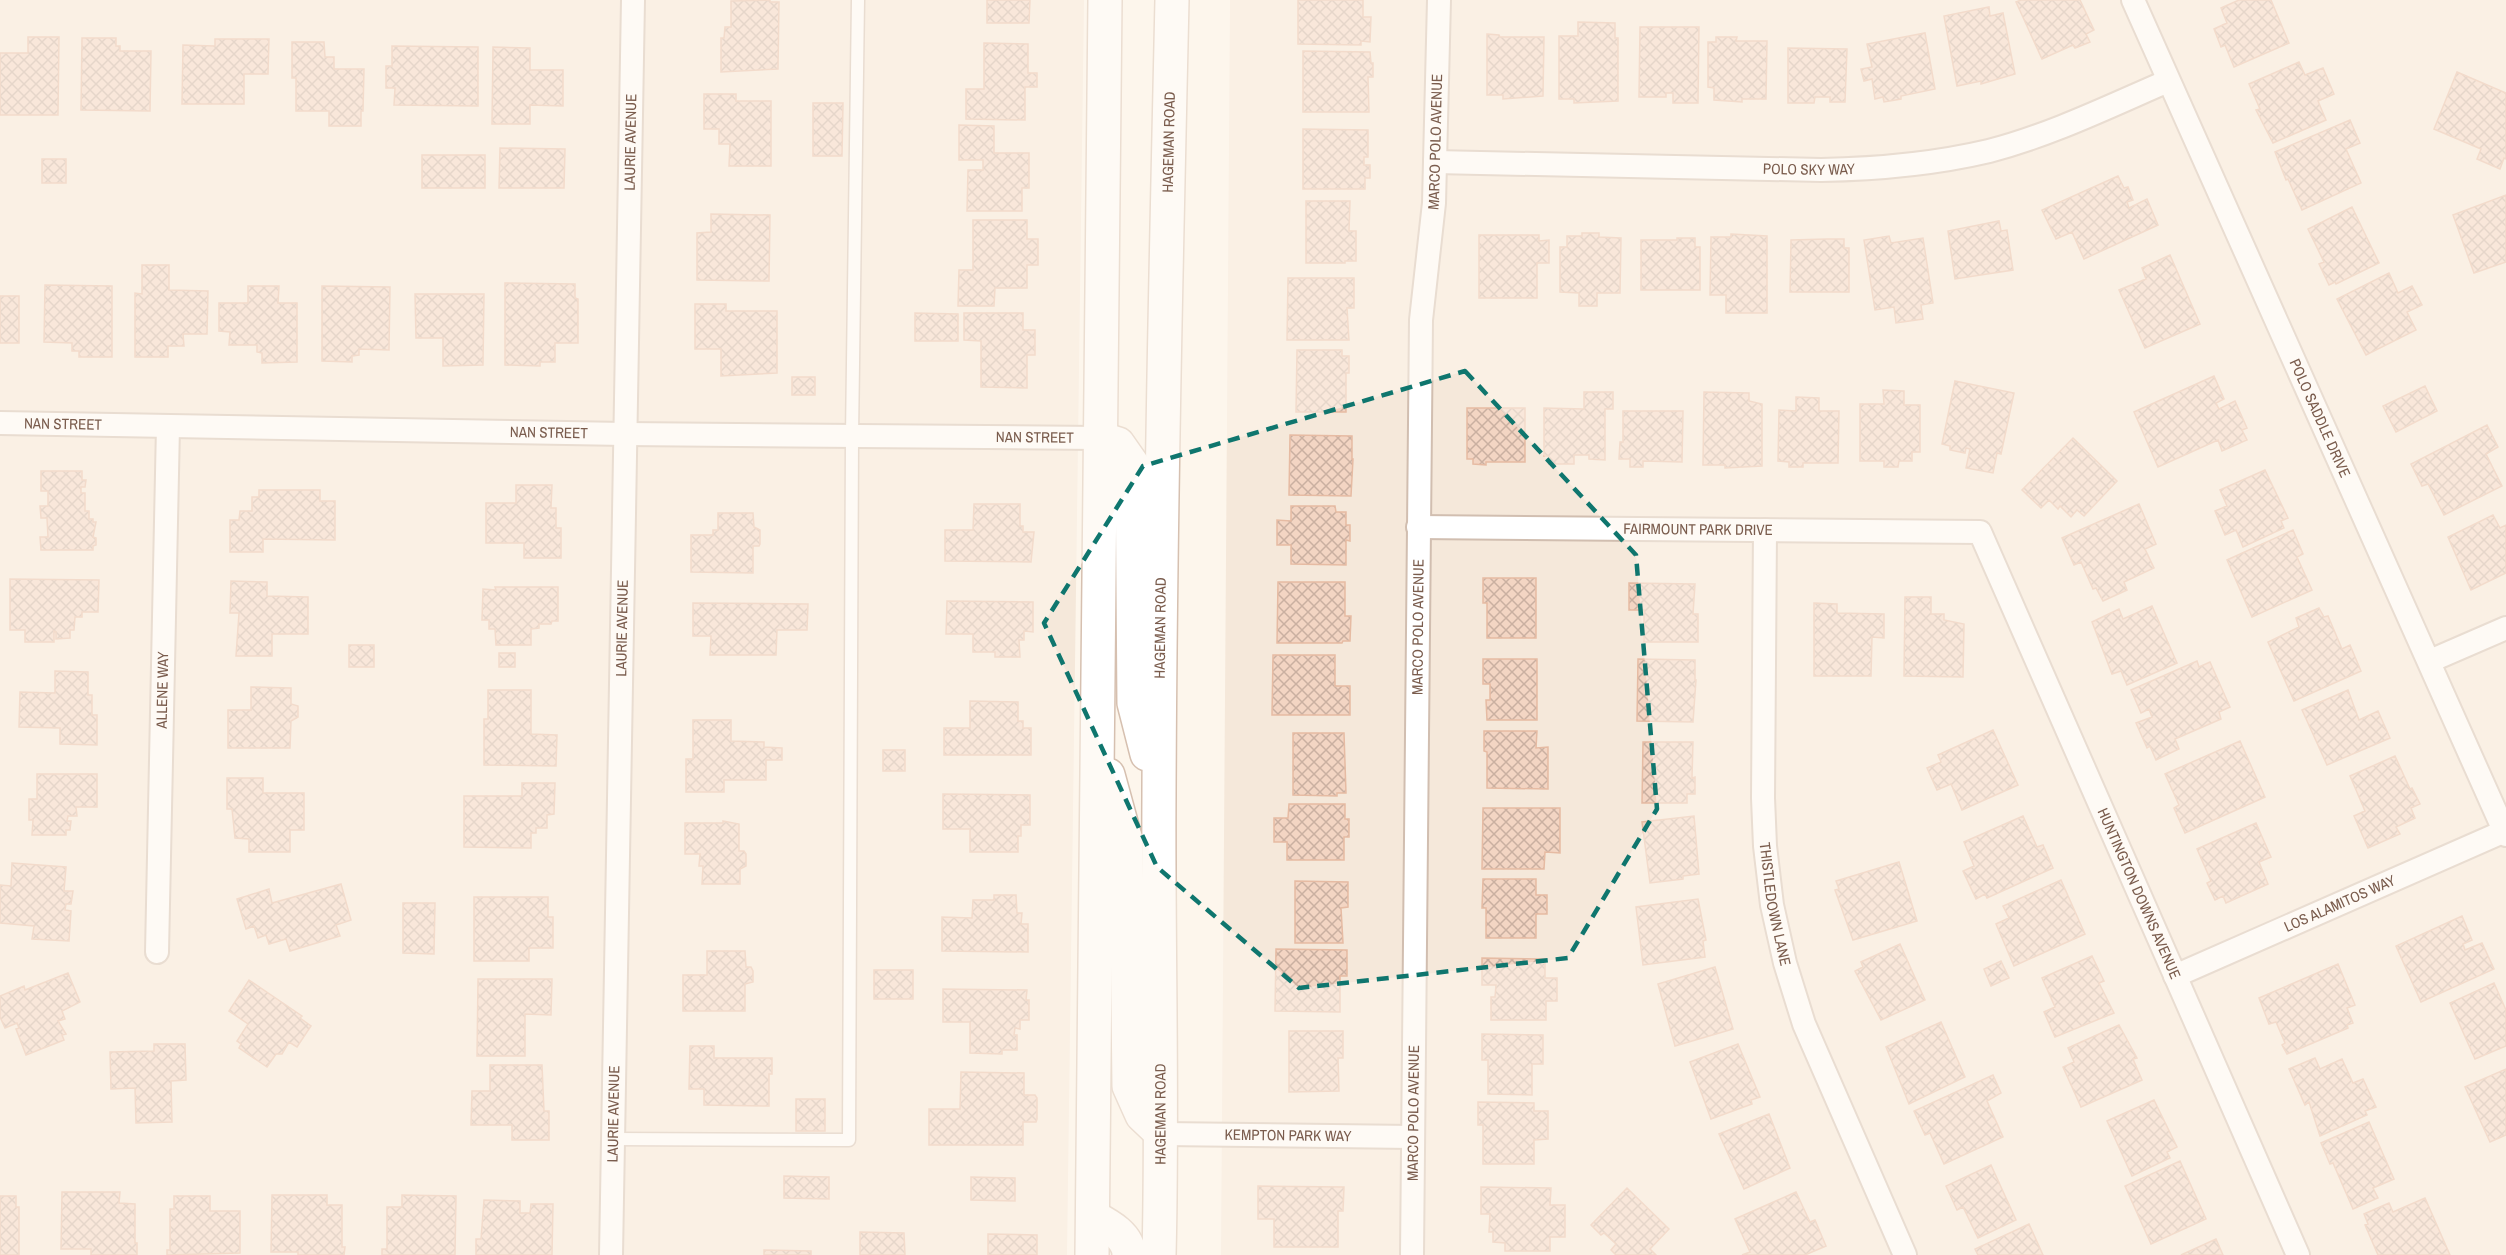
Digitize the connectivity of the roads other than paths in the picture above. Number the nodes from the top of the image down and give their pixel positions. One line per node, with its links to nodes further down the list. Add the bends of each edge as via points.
1 (633, 0): 11 (street, LAURIE AVENUE)
2 (858, 0): 12 (lane)
3 (1105, 0): 13 (main road)
4 (1172, 0): 20 (main road, HAGEMAN ROAD, via 1162,427)
5 (1439, 0): 8 (street, MARCO POLO AVENUE)
6 (2133, 0): 7 (street, POLO SADDLE DRIVE)
7 (2168, 81): 8 (street, POLO SKY WAY, via 2050,132 1926,163 1821,170); 18 (street, POLO SADDLE DRIVE)
8 (1435, 162): 14 (street, MARCO POLO AVENUE, via 1421,320)
9 (0, 423): 10 (street, NAN STREET)
10 (168, 426): 11 (street, NAN STREET); 22 (street, ALLENE WAY)
11 (625, 434): 12 (street, NAN STREET); 26 (street, LAURIE AVENUE)
12 (852, 436): 13 (street, NAN STREET); 26 (lane, via 849,1140)
13 (1099, 438): 19 (main road); 20 (main road, via 1118,444 1132,464 1134,703)
14 (1418, 527): 15 (street, FAIRMOUNT PARK DRIVE); 25 (street, MARCO POLO AVENUE)
15 (1765, 530): 16 (street, FAIRMOUNT PARK DRIVE); 33 (street, THISTLEDOWN LANE, via 1763,798 1772,905 1804,1024)
16 (1980, 532): 23 (street, HUNTINGTON DOWNS AVENUE)
17 (2506, 628): 18 (street)
18 (2430, 661): 21 (street, POLO SADDLE DRIVE)
19 (1098, 735): 24 (main road, via 1126,841 1129,1086 1142,1115); 27 (main road)
20 (1159, 800): 24 (main road, HAGEMAN ROAD)
21 (2505, 833): 23 (street, LOS ALAMITOS WAY)
22 (157, 952)
23 (2175, 976): 34 (street, HUNTINGTON DOWNS AVENUE)
24 (1162, 1134): 25 (street, KEMPTON PARK WAY); 31 (main road, HAGEMAN ROAD)
25 (1413, 1137): 32 (street, MARCO POLO AVENUE)
26 (612, 1139): 28 (street, LAURIE AVENUE)
27 (1093, 1217): 29 (main road); 30 (main road, via 1112,1227 1129,1247)
28 (611, 1255)
29 (1092, 1255)
30 (1129, 1255)
31 (1160, 1255)
32 (1412, 1255)
33 (1905, 1255)
34 (2298, 1255)

